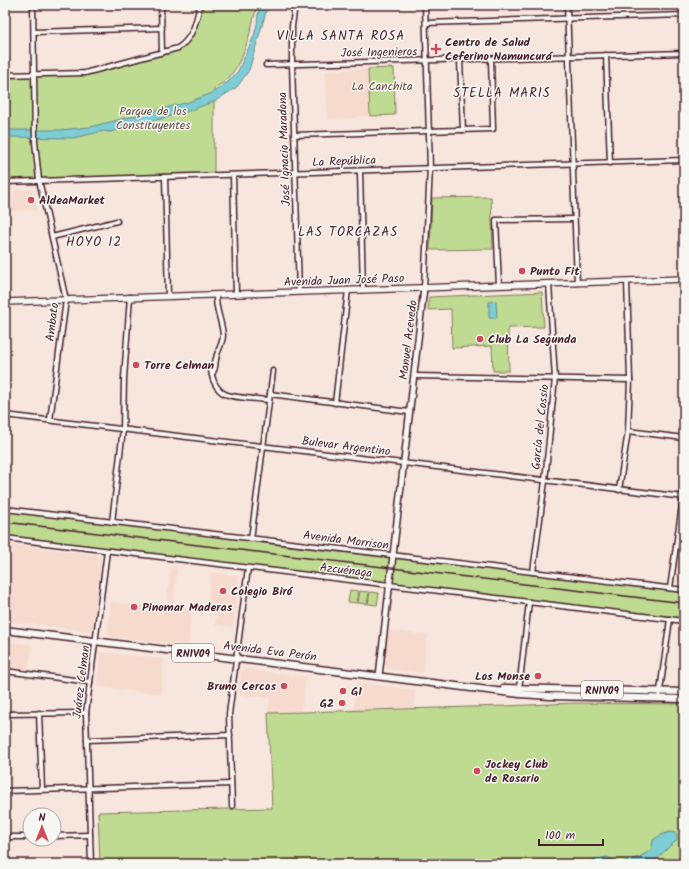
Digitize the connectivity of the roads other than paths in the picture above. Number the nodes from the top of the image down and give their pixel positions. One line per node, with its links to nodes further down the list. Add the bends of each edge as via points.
1 (33, 5): 11 (street, Ambato)
2 (161, 5): 10 (street)
3 (200, 5): 12 (street, via 192,35 185,44)
4 (295, 5): 19 (street, José Ignacio Maradona)
5 (425, 5): 9 (street, Manuel Acevedo)
6 (567, 5): 8 (street)
7 (684, 15): 8 (street)
8 (568, 19): 9 (street); 15 (street)
9 (426, 23): 18 (street, Manuel Acevedo)
10 (162, 28): 11 (street); 12 (street)
11 (34, 32): 21 (street, Ambato)
12 (162, 53): 21 (street, via 85,73)
13 (684, 53): 14 (street, José Ingenieros)
14 (606, 55): 15 (street, José Ingenieros); 27 (street)
15 (569, 56): 16 (street, José Ingenieros); 28 (street)
16 (491, 59): 17 (street, José Ingenieros); 23 (street, via 493,129)
17 (460, 60): 18 (street, José Ingenieros); 23 (street)
18 (427, 61): 19 (street, José Ingenieros); 24 (street, Manuel Acevedo)
19 (292, 64): 20 (street, José Ingenieros); 25 (street, José Ignacio Maradona)
20 (266, 65)
21 (35, 74): 22 (street); 34 (street, Ambato)
22 (5, 75)
23 (463, 130): 24 (street)
24 (429, 131): 25 (street); 29 (street, Manuel Acevedo)
25 (294, 135): 31 (street, José Ignacio Maradona)
26 (684, 160): 27 (street, La República)
27 (610, 163): 28 (street, La República)
28 (573, 164): 29 (street, La República); 36 (street)
29 (430, 168): 30 (street, La República); 44 (street, Manuel Acevedo)
30 (360, 171): 31 (street, La República); 46 (street)
31 (295, 173): 32 (street, La República); 47 (street, José Ignacio Maradona)
32 (233, 174): 33 (street, La República); 48 (street)
33 (165, 177): 34 (street, La República); 50 (street)
34 (39, 180): 35 (street, La República); 38 (street, Ambato)
35 (5, 182)
36 (574, 218): 41 (street); 43 (street, via 496,220)
37 (118, 221): 38 (street)
38 (52, 237): 52 (street, Ambato)
39 (684, 280): 40 (main road, Avenida Juan José Paso)
40 (627, 281): 41 (main road, Avenida Juan José Paso); 57 (street)
41 (577, 283): 42 (main road, Avenida Juan José Paso)
42 (549, 284): 43 (main road, Avenida Juan José Paso); 56 (street, García del Cossio)
43 (499, 286): 44 (main road, Avenida Juan José Paso)
44 (424, 288): 46 (main road, Avenida Juan José Paso); 55 (street, Manuel Acevedo)
45 (348, 290): 46 (main road, Avenida Juan José Paso); 47 (main road, Avenida Juan José Paso); 60 (street)
46 (363, 290)
47 (299, 292): 48 (main road, Avenida Juan José Paso)
48 (236, 294): 49 (main road, Avenida Juan José Paso)
49 (216, 295): 50 (main road, Avenida Juan José Paso); 59 (street, via 222,338 216,360 211,364 213,381 225,394)
50 (168, 296): 51 (main road, Avenida Juan José Paso)
51 (130, 298): 52 (main road, Avenida Juan José Paso); 64 (street)
52 (66, 300): 53 (main road, Avenida Juan José Paso); 63 (street, Ambato)
53 (5, 302)
54 (273, 372): 58 (street)
55 (414, 376): 56 (street); 61 (street, Manuel Acevedo)
56 (555, 378): 57 (street); 69 (street, García del Cossio)
57 (630, 380): 65 (street)
58 (270, 394): 59 (street); 60 (street)
59 (269, 400): 67 (street)
60 (335, 403): 61 (street)
61 (409, 412): 68 (street, Manuel Acevedo)
62 (5, 415): 63 (street, Bulevar Argentino)
63 (50, 420): 64 (street, Bulevar Argentino)
64 (123, 429): 67 (street, Bulevar Argentino); 74 (street)
65 (628, 431): 66 (street); 70 (street)
66 (684, 438)
67 (263, 446): 68 (street, Bulevar Argentino); 76 (street)
68 (403, 463): 69 (street, Bulevar Argentino); 78 (street, Manuel Acevedo)
69 (545, 480): 70 (street, Bulevar Argentino); 80 (street, García del Cossio)
70 (619, 490): 72 (street, Bulevar Argentino)
71 (684, 491): 72 (street)
72 (684, 497): 82 (street)
73 (5, 509): 74 (street, Avenida Morrison)
74 (112, 522): 76 (street, Avenida Morrison)
75 (5, 538): 77 (street, Azcuénaga)
76 (251, 538): 78 (street, Avenida Morrison)
77 (107, 551): 79 (street, Azcuénaga); 88 (street, Juárez Celman)
78 (392, 555): 80 (street, Avenida Morrison); 81 (street, Manuel Acevedo)
79 (248, 568): 81 (street, Azcuénaga); 89 (street)
80 (533, 572): 82 (street, Avenida Morrison)
81 (389, 585): 84 (street, Azcuénaga); 91 (street, Manuel Acevedo)
82 (670, 588): 83 (street, Avenida Morrison)
83 (684, 590)
84 (529, 602): 85 (street, Azcuénaga); 93 (street)
85 (670, 619): 86 (street, Azcuénaga); 95 (street)
86 (684, 621)
87 (5, 630): 88 (main road, Avenida Eva Perón / RN1V09)
88 (96, 641): 89 (main road, Avenida Eva Perón / RN1V09); 92 (street, Juárez Celman)
89 (237, 658): 91 (main road, Avenida Eva Perón / RN1V09); 100 (street, via 229,714)
90 (5, 671): 92 (street)
91 (379, 676): 93 (main road, Avenida Eva Perón / RN1V09)
92 (90, 682): 98 (street, Juárez Celman)
93 (519, 691): 95 (main road, Avenida Eva Perón / RN1V09)
94 (684, 692): 95 (main road, Avenida Eva Perón / RN1V09)
95 (659, 694): 96 (main road, Avenida Eva Perón / RN1V09)
96 (684, 698)
97 (39, 713): 98 (street); 99 (street); 104 (street)
98 (86, 713): 101 (street, Juárez Celman)
99 (5, 714)
100 (230, 735): 101 (street); 102 (street)
101 (87, 740): 103 (street, Juárez Celman)
102 (231, 784): 103 (street); 106 (street)
103 (89, 788): 104 (street); 107 (street, Juárez Celman)
104 (42, 790): 105 (street)
105 (5, 791)
106 (232, 806)
107 (90, 835): 108 (street); 111 (street, Juárez Celman)
108 (62, 836)
109 (5, 837): 110 (street)
110 (22, 837)
111 (91, 864)

